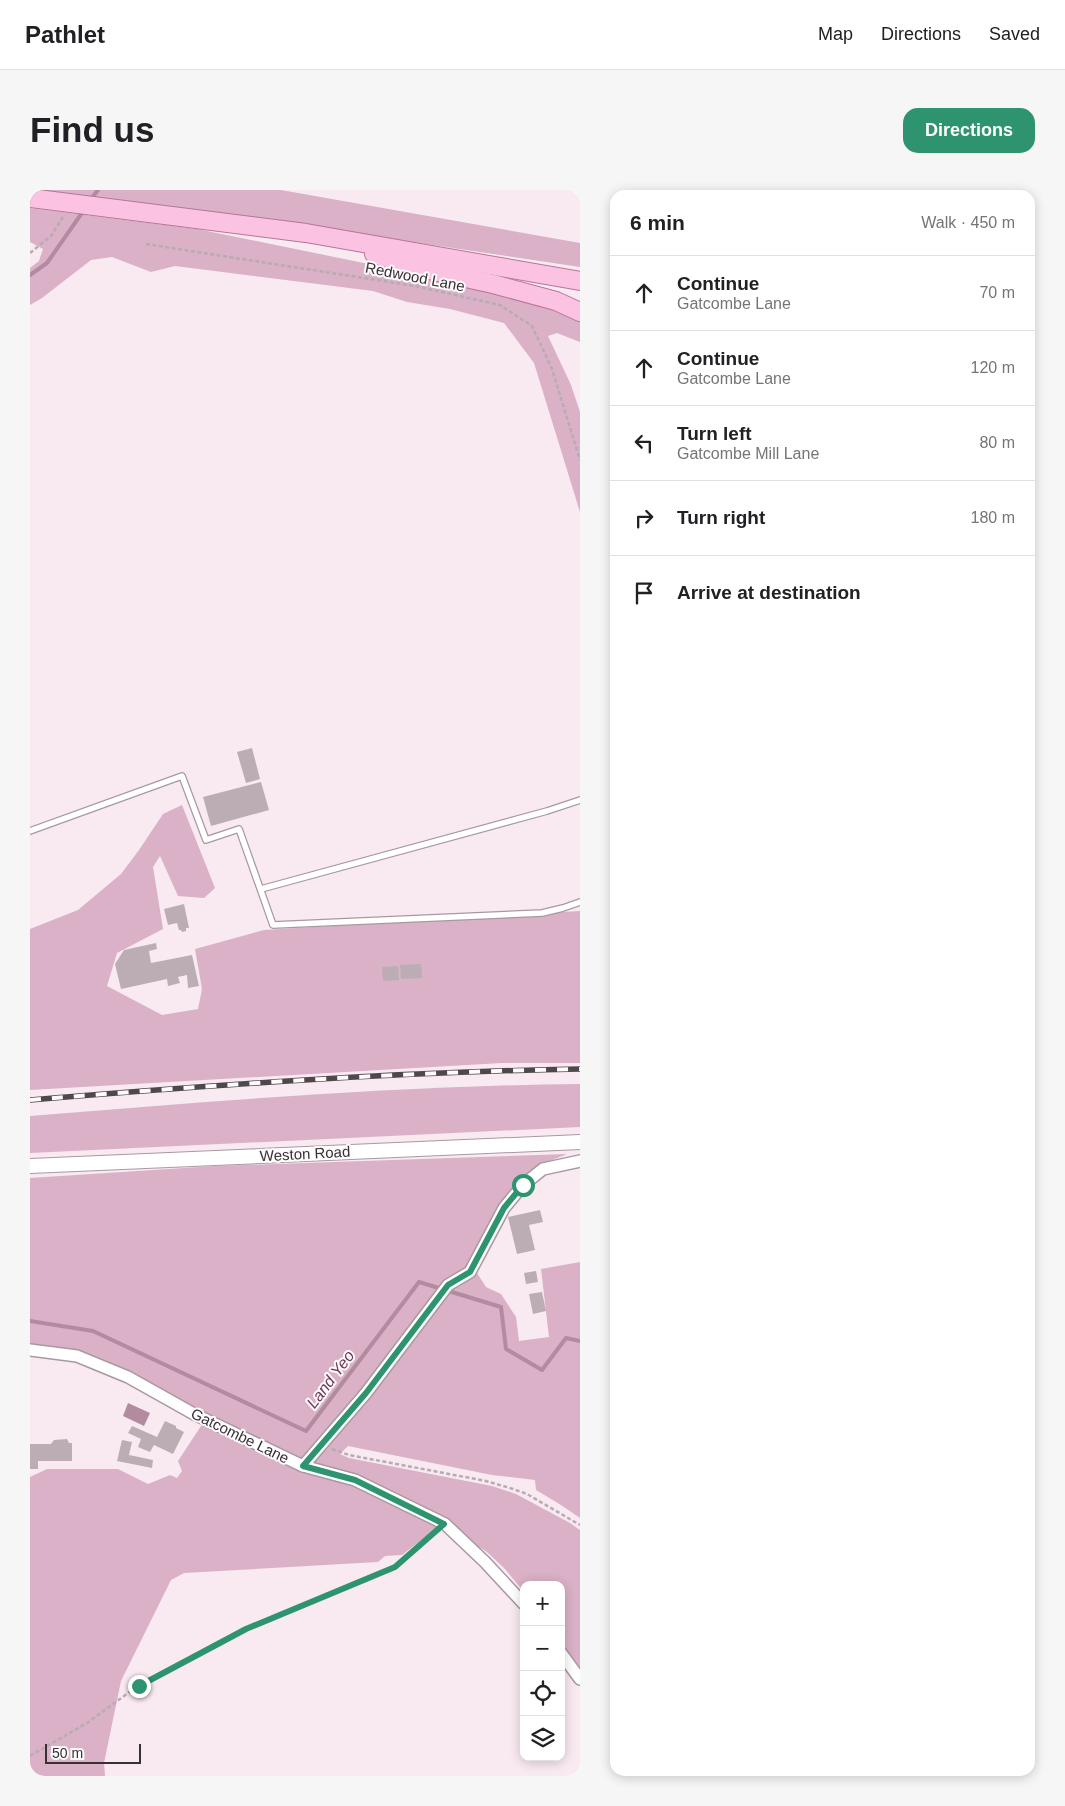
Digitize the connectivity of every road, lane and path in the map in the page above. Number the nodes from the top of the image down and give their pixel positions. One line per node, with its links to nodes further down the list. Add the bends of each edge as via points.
1 (30, 198): 3 (main road)
2 (63, 217): 5 (path, via 52,236)
3 (306, 233): 6 (main road); 7 (main road, via 429,270 556,301)
4 (146, 244): 8 (path, Redwood Lane, via 415,286 500,305 532,326 552,369)
5 (30, 253)
6 (580, 281)
7 (580, 312)
8 (580, 460)
9 (580, 800): 11 (lane)
10 (30, 831): 11 (lane, via 182,776 206,840 239,829)
11 (261, 889): 12 (lane, via 274,925 542,913)
12 (580, 902)
13 (580, 1142): 15 (street, Weston Road)
14 (580, 1161): 17 (street, Gatcombe Lane, via 543,1169 523,1185 504,1208 470,1272 444,1290 366,1393)
15 (30, 1166)
16 (30, 1350): 18 (street, Gatcombe Lane, via 77,1356 128,1377 194,1414)
17 (321, 1444): 18 (street, Gatcombe Lane); 20 (path, via 349,1455 510,1488 527,1494)
18 (303, 1466): 19 (street, via 355,1480)
19 (444, 1524): 21 (street); 24 (path, via 395,1567 246,1629 139,1686)
20 (580, 1525)
21 (520, 1600)
22 (565, 1658): 23 (street)
23 (580, 1679)
24 (30, 1756)

